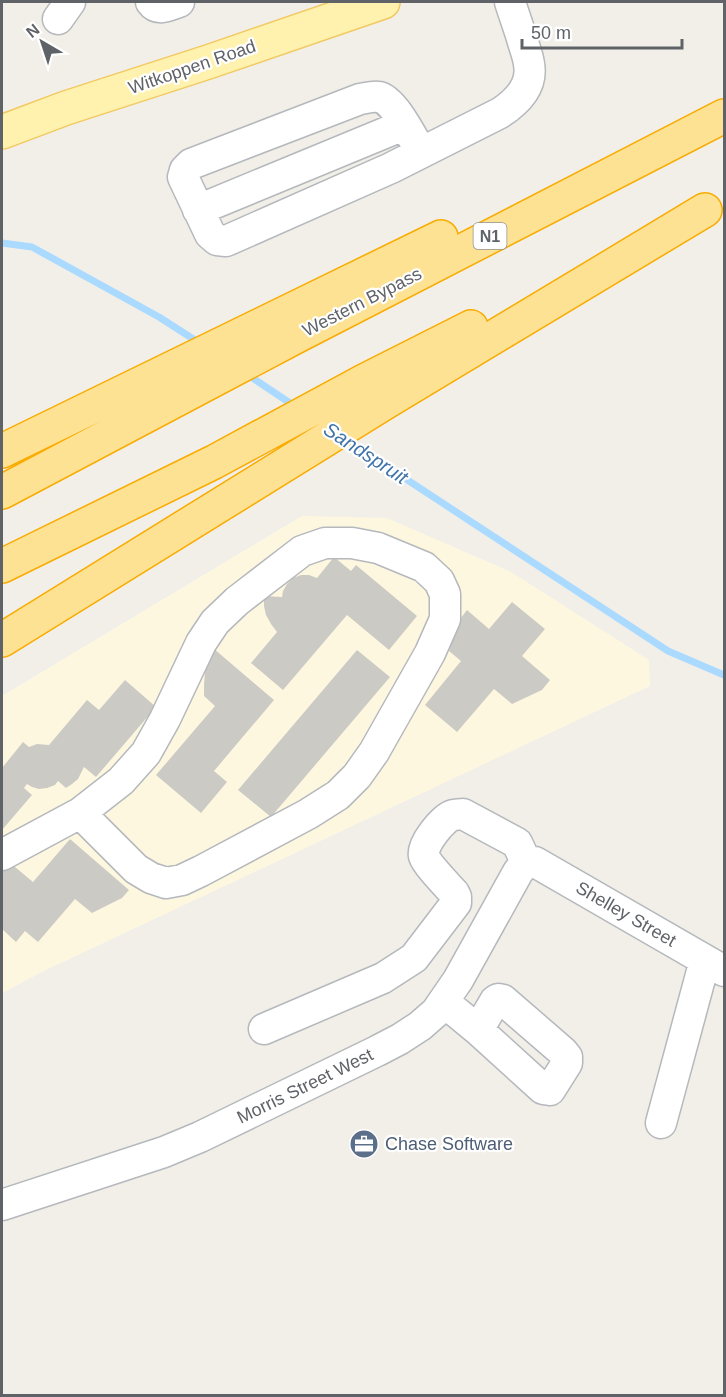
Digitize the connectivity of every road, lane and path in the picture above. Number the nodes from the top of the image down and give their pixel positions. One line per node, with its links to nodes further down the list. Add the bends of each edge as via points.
1 (151, 2): 2 (street, via 157,7)
2 (179, 2)
3 (382, 2): 7 (main road, Witkoppen Road)
4 (510, 2): 8 (street, via 529,64 527,85 519,98 500,113)
5 (724, 116): 12 (highway, Western Bypass, via 684,137 546,186 290,325)
6 (404, 125): 8 (street); 10 (street); 10 (street, via 387,99 376,96 191,164 183,177)
7 (2, 132)
8 (421, 152): 10 (street, via 226,241 210,234)
9 (715, 205): 11 (highway)
10 (198, 210)
11 (375, 391): 15 (highway, via 214,462); 16 (highway, via 239,493)
12 (140, 401): 13 (highway); 14 (highway, Western Bypass)
13 (2, 451)
14 (2, 492)
15 (2, 566)
16 (89, 586): 17 (highway); 18 (highway)
17 (2, 629)
18 (2, 639)
19 (80, 813): 19 (street, via 136,869 166,882 201,871 338,795 374,752 430,653 445,619 445,594 439,581 424,567 378,548 325,543 302,551 215,622 146,753 121,781); 20 (street)
20 (2, 855)
21 (526, 862): 22 (street, Shelley Street, via 535,862); 23 (street, Morris Street West); 24 (street, via 517,843 463,814 446,819 433,833 424,856 454,893 456,903 414,958 382,978)
22 (715, 966): 26 (street)
23 (444, 1002): 25 (street); 27 (street, Morris Street West, via 400,1039 200,1137)
24 (264, 1029)
25 (478, 1030)
26 (661, 1123)
27 (2, 1204)

